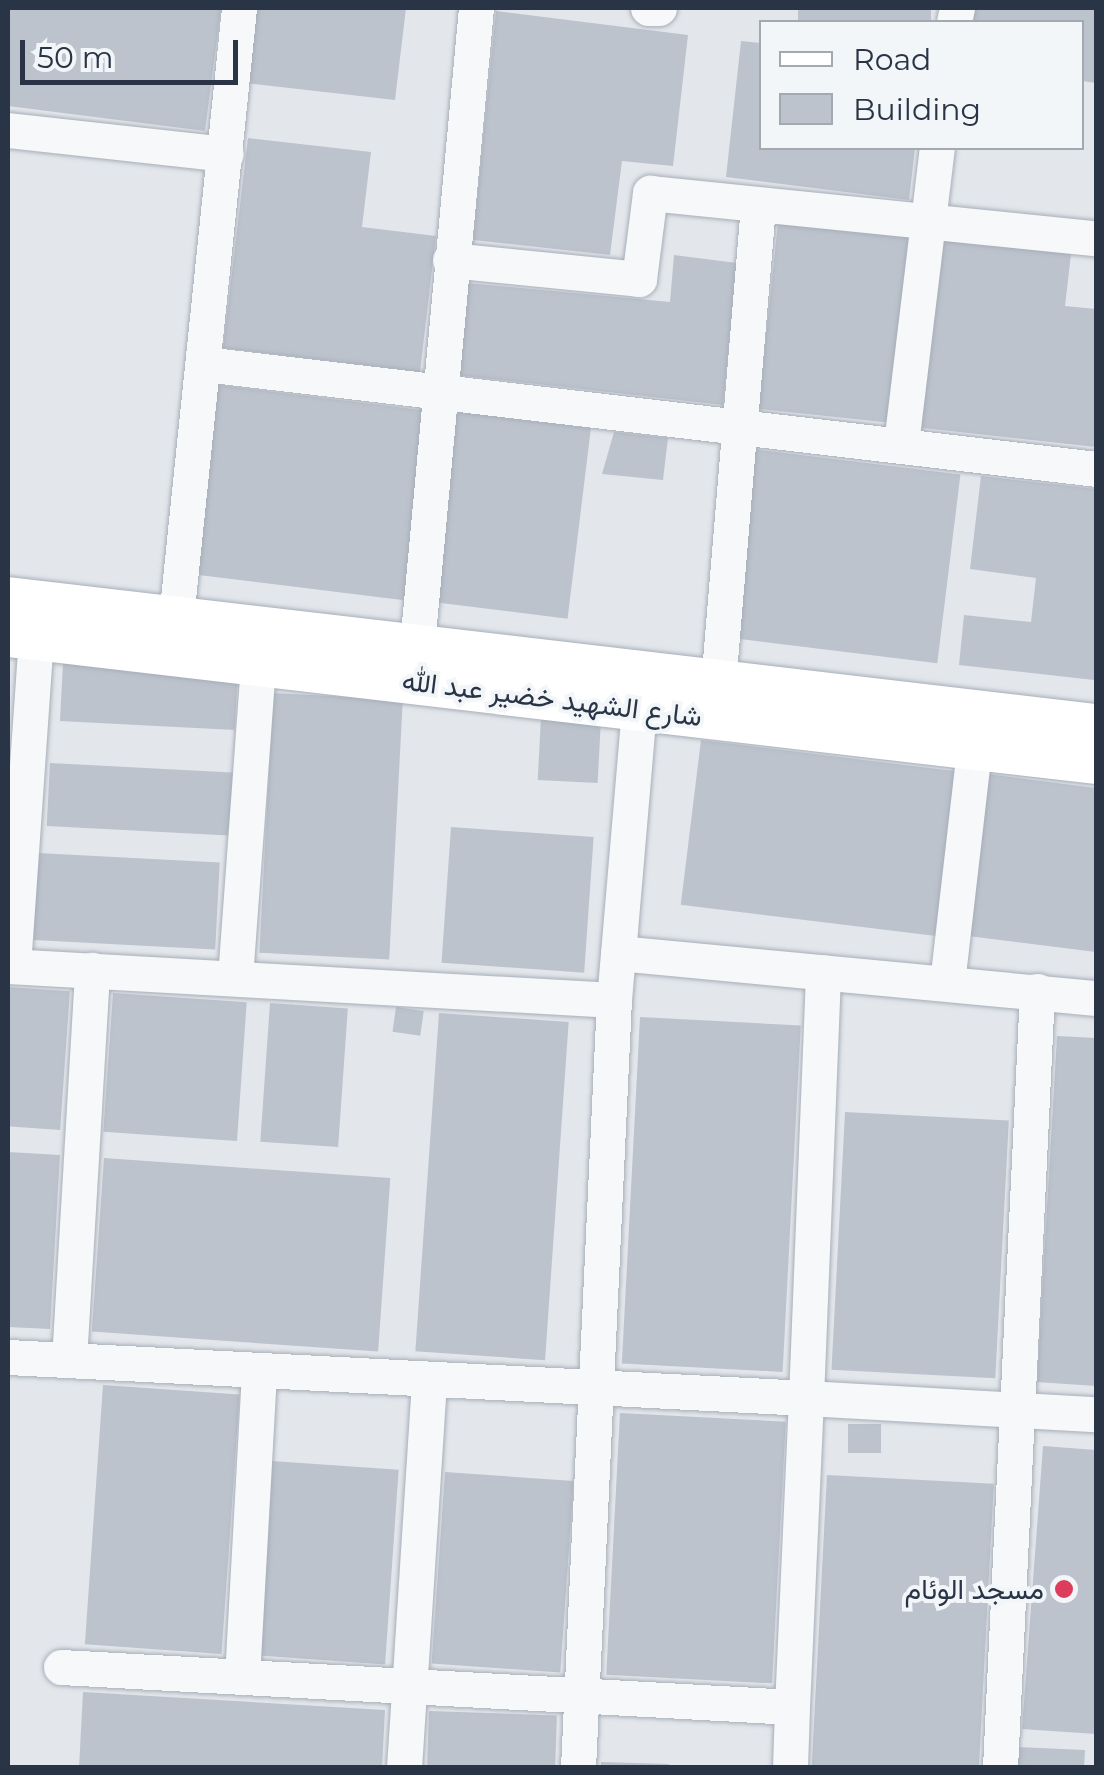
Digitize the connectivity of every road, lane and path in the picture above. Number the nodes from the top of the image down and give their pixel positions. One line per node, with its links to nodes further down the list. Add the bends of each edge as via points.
1 (239, 8): 7 (street)
2 (476, 8): 11 (street)
3 (648, 8): 4 (street)
4 (659, 8)
5 (8, 130): 7 (street)
6 (938, 150): 9 (street)
7 (226, 154): 12 (street)
8 (758, 206): 9 (street); 11 (street, via 650,193 639,279); 14 (street)
9 (928, 217): 10 (street); 15 (street)
10 (1096, 238)
11 (450, 260): 13 (street)
12 (204, 364): 13 (street); 18 (street)
13 (445, 394): 14 (street); 20 (street)
14 (742, 424): 15 (street); 22 (street)
15 (901, 444): 16 (street)
16 (1096, 469)
17 (8, 598): 18 (main road, شارع الشهيد خضير عبد الله)
18 (176, 618): 20 (main road, شارع الشهيد خضير عبد الله)
19 (22, 638): 21 (main road, شارع الشهيد خضير عبد الله); 28 (street)
20 (417, 645): 22 (main road, شارع الشهيد خضير عبد الله)
21 (258, 663): 23 (main road, شارع الشهيد خضير عبد الله); 31 (street)
22 (717, 698): 23 (main road, شارع الشهيد خضير عبد الله); 24 (main road, شارع الشهيد خضير عبد الله); 25 (main road, شارع الشهيد خضير عبد الله)
23 (639, 709): 27 (street)
24 (1096, 725)
25 (974, 750): 26 (main road, شارع الشهيد خضير عبد الله); 32 (street)
26 (1096, 763)
27 (618, 953): 30 (street); 35 (street)
28 (10, 966): 29 (street)
29 (92, 970): 31 (street); 37 (street)
30 (823, 972): 32 (street); 41 (street)
31 (235, 978): 35 (street)
32 (947, 983): 33 (street)
33 (1037, 991): 34 (street); 42 (street)
34 (1096, 998)
35 (614, 1000): 40 (street)
36 (8, 1356): 37 (street)
37 (69, 1360): 38 (street)
38 (259, 1372): 39 (street); 45 (street)
39 (429, 1383): 40 (street); 46 (street)
40 (594, 1391): 41 (street); 47 (street)
41 (806, 1398): 42 (street); 48 (street)
42 (1019, 1409): 43 (street); 52 (street)
43 (1096, 1414)
44 (61, 1667): 45 (street)
45 (242, 1677): 46 (street)
46 (408, 1688): 47 (street); 49 (street)
47 (580, 1700): 48 (street); 50 (street)
48 (792, 1707): 51 (street)
49 (404, 1768)
50 (578, 1768)
51 (790, 1768)
52 (1000, 1768)

